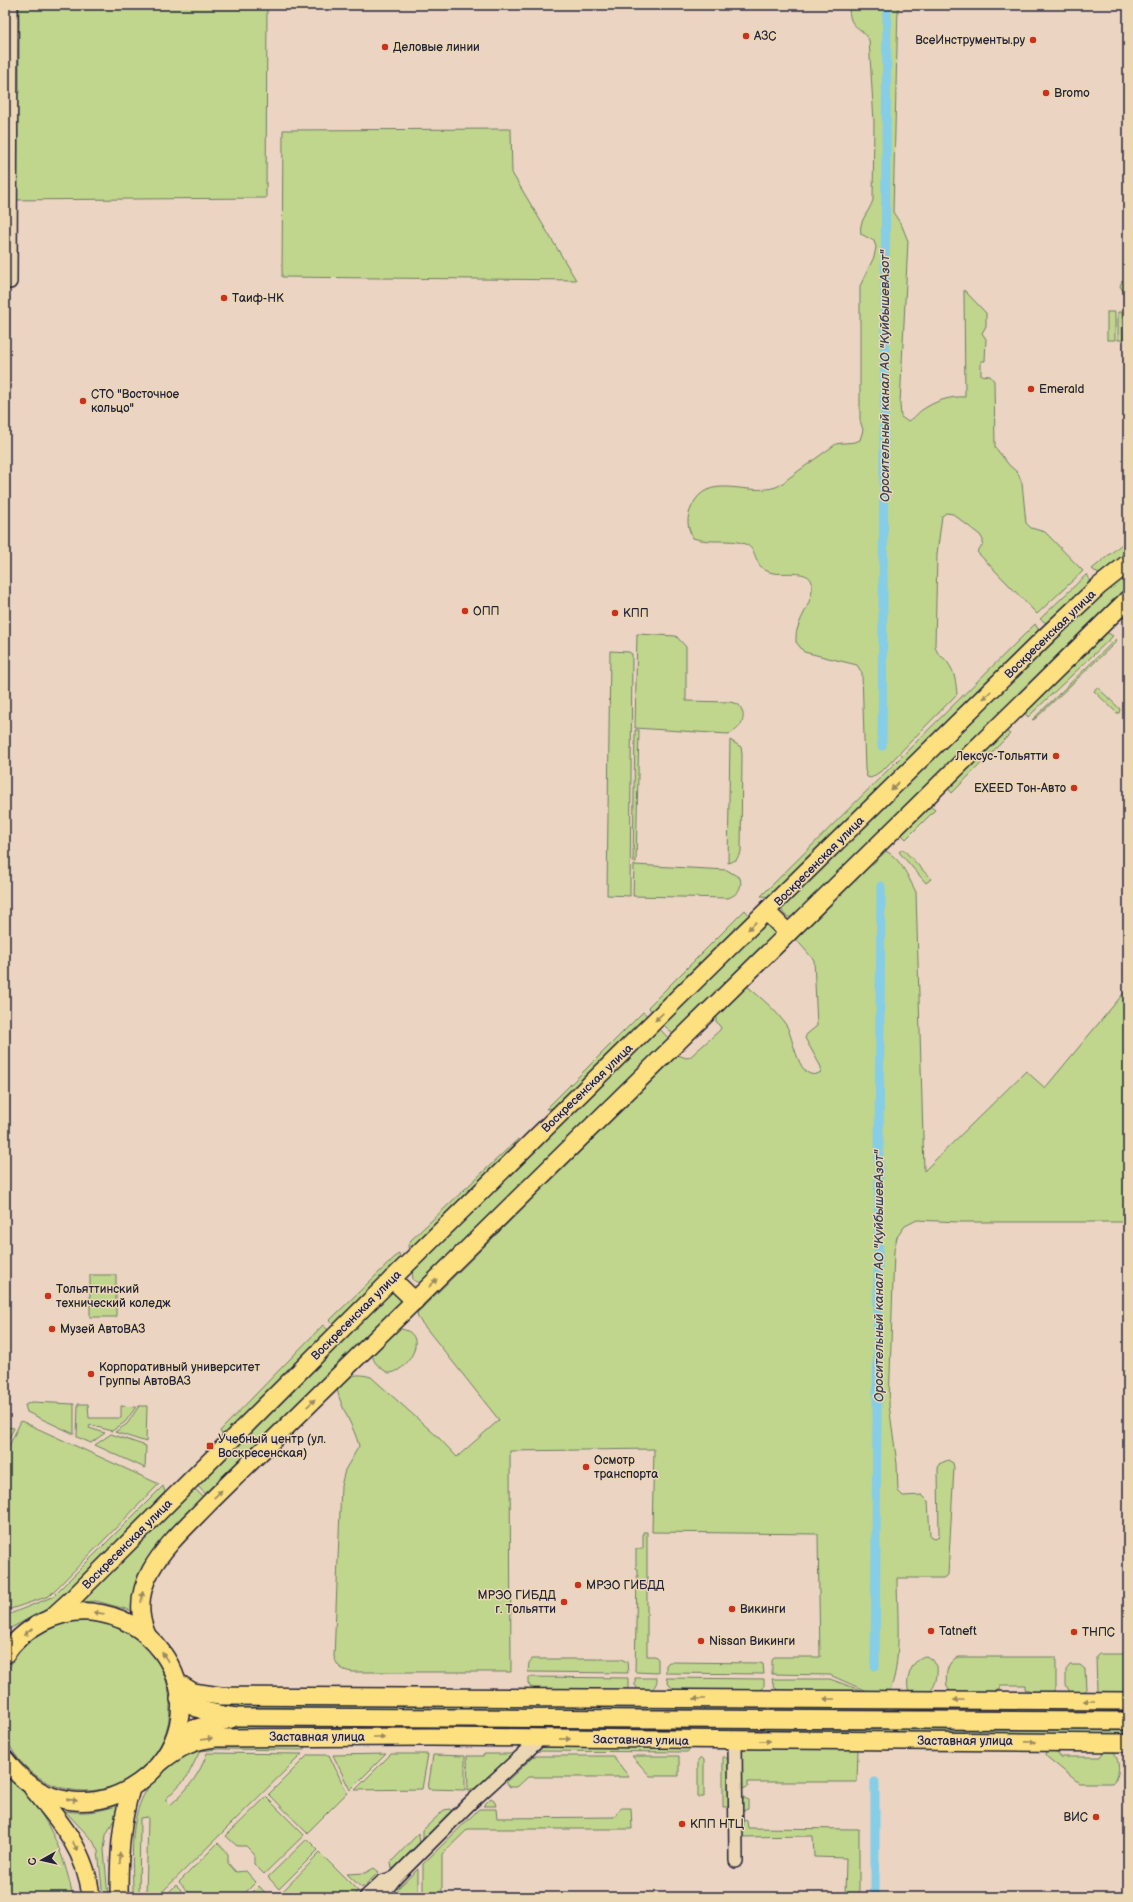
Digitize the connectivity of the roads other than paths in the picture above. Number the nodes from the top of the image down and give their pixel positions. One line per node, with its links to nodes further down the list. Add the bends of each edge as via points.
1 (11, 5): 2 (street)
2 (10, 282)
3 (1128, 563): 5 (main road, Воскресенская улица, one-way to 5, via 1048,634)
4 (1128, 599): 6 (main road)
5 (767, 912): 6 (main road); 7 (main road, Воскресенская улица, one-way to 7)
6 (788, 933): 8 (main road, one-way to 6)
7 (392, 1279): 8 (main road); 9 (main road, Воскресенская улица, via 81,1591)
8 (415, 1300): 10 (main road, one-way to 8, via 143,1626 141,1596 147,1576 162,1553 210,1502)
9 (51, 1618): 10 (main road, one-way to 9, via 126,1621 98,1613 72,1613); 11 (main road, one-way to 11, via 28,1631)
10 (147, 1634): 12 (main road, one-way to 10, via 166,1658)
11 (6, 1652)
12 (176, 1682): 13 (main road); 14 (main road, one-way to 12, via 220,1696 193,1692)
13 (179, 1699): 15 (main road, Заставная улица, via 203,1711); 23 (main road, via 179,1717)
14 (1128, 1701)
15 (237, 1717): 16 (main road, Заставная улица); 23 (main road, Заставная улица, via 193,1729)
16 (878, 1720): 17 (main road, Заставная улица); 21 (main road)
17 (1128, 1721)
18 (514, 1739): 19 (main road, Заставная улица); 25 (main road, Заставная улица, one-way to 18, via 186,1745 198,1740 216,1738); 26 (street, via 519,1746)
19 (540, 1739): 20 (main road, Заставная улица, one-way to 20); 26 (street)
20 (735, 1741): 21 (main road, Заставная улица, one-way to 21); 29 (street)
21 (879, 1741): 22 (main road, Заставная улица, one-way to 22)
22 (1128, 1743)
23 (170, 1747): 25 (main road)
24 (5, 1759): 27 (main road)
25 (160, 1762): 28 (main road, via 141,1782)
26 (515, 1762): 30 (street, via 468,1805)
27 (27, 1781): 28 (main road, one-way to 28, via 42,1791 70,1801 83,1802 105,1799); 31 (main road, one-way to 31, via 61,1822 73,1841 83,1862)
28 (131, 1788): 32 (main road, one-way to 28, via 120,1836)
29 (736, 1861)
30 (396, 1878): 33 (street, via 382,1882); 34 (street)
31 (91, 1897)
32 (119, 1897)
33 (366, 1897)
34 (380, 1897)

